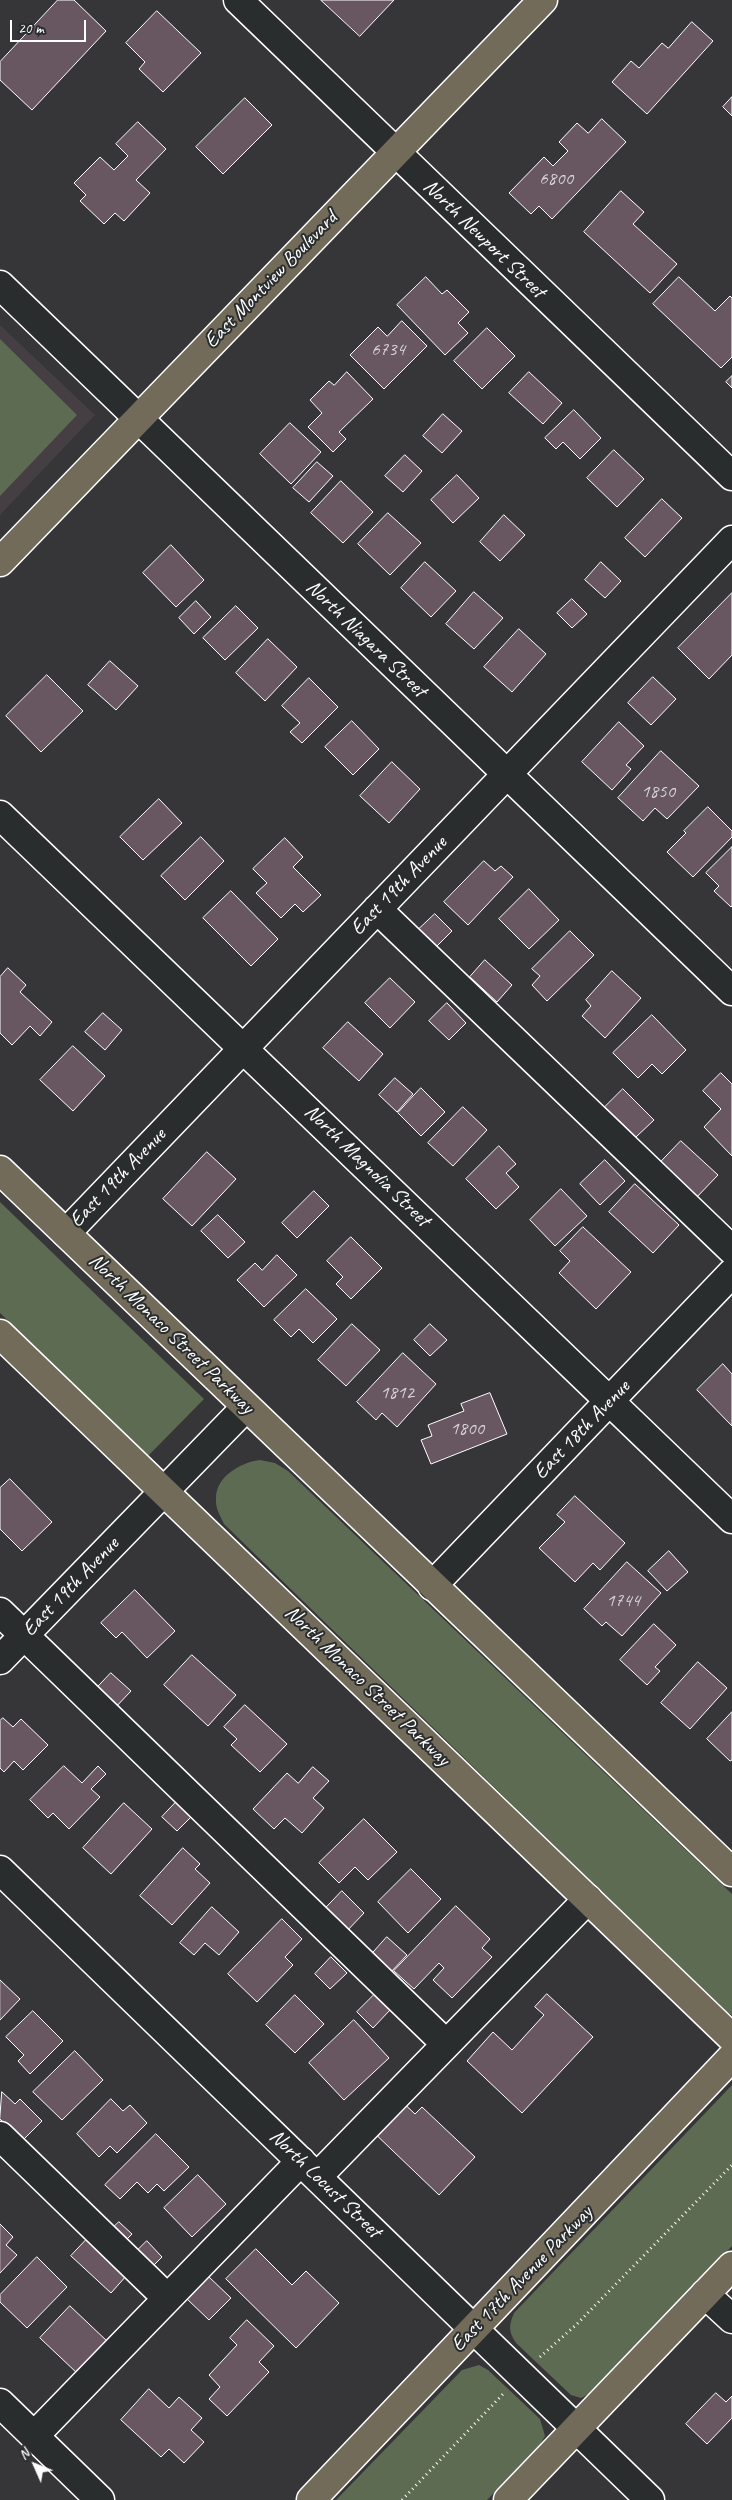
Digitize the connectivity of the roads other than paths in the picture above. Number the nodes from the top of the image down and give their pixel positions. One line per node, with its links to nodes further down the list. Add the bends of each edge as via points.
1 (238, 0): 3 (street, North Newport Street)
2 (543, 0): 3 (main road, East Montview Boulevard)
3 (394, 153): 5 (main road, East Montview Boulevard); 6 (street, North Newport Street)
4 (0, 285): 5 (street, North Niagara Street)
5 (138, 419): 8 (main road, East Montview Boulevard); 9 (street, North Niagara Street)
6 (732, 476)
7 (732, 540): 9 (street, East 19th Avenue)
8 (0, 562)
9 (507, 774): 11 (street, East 19th Avenue); 12 (street, North Niagara Street)
10 (0, 815): 13 (street, North Magnolia Street)
11 (377, 909): 13 (street, East 19th Avenue); 16 (street)
12 (732, 991)
13 (244, 1047): 15 (street, East 19th Avenue); 19 (street, North Magnolia Street)
14 (0, 1170): 15 (main road, North Monaco Street Parkway)
15 (66, 1233): 20 (main road, North Monaco Street Parkway)
16 (732, 1250)
17 (732, 1273): 19 (street, East 18th Avenue)
18 (0, 1334): 21 (main road, North Monaco Street Parkway)
19 (610, 1400): 22 (street, North Magnolia Street); 23 (street, East 18th Avenue)
20 (246, 1407): 21 (street, East 19th Avenue); 23 (main road, North Monaco Street Parkway)
21 (165, 1491): 25 (street, East 19th Avenue); 29 (main road, North Monaco Street Parkway)
22 (732, 1520)
23 (432, 1586): 28 (main road, North Monaco Street Parkway)
24 (0, 1612): 25 (street)
25 (24, 1635): 26 (street, East 19th Avenue); 31 (street)
26 (0, 1660)
27 (0, 1870): 34 (street, North Locust Street)
28 (732, 1872)
29 (588, 1899): 30 (main road, North Monaco Street Parkway); 31 (street)
30 (732, 2038)
31 (445, 2043): 34 (street)
32 (732, 2057): 39 (main road, East 17th Avenue Parkway)
33 (0, 2136): 37 (street)
34 (309, 2169): 37 (street); 39 (street, North Locust Street)
35 (732, 2266): 36 (main road)
36 (706, 2294): 38 (street); 41 (main road)
37 (167, 2298): 42 (street)
38 (732, 2319)
39 (475, 2329): 41 (street, North Locust Street); 44 (main road, East 17th Avenue Parkway)
40 (0, 2403): 42 (street)
41 (577, 2428): 45 (main road); 46 (street, North Locust Street)
42 (34, 2436): 43 (street)
43 (100, 2500)
44 (311, 2500)
45 (508, 2500)
46 (650, 2500)

